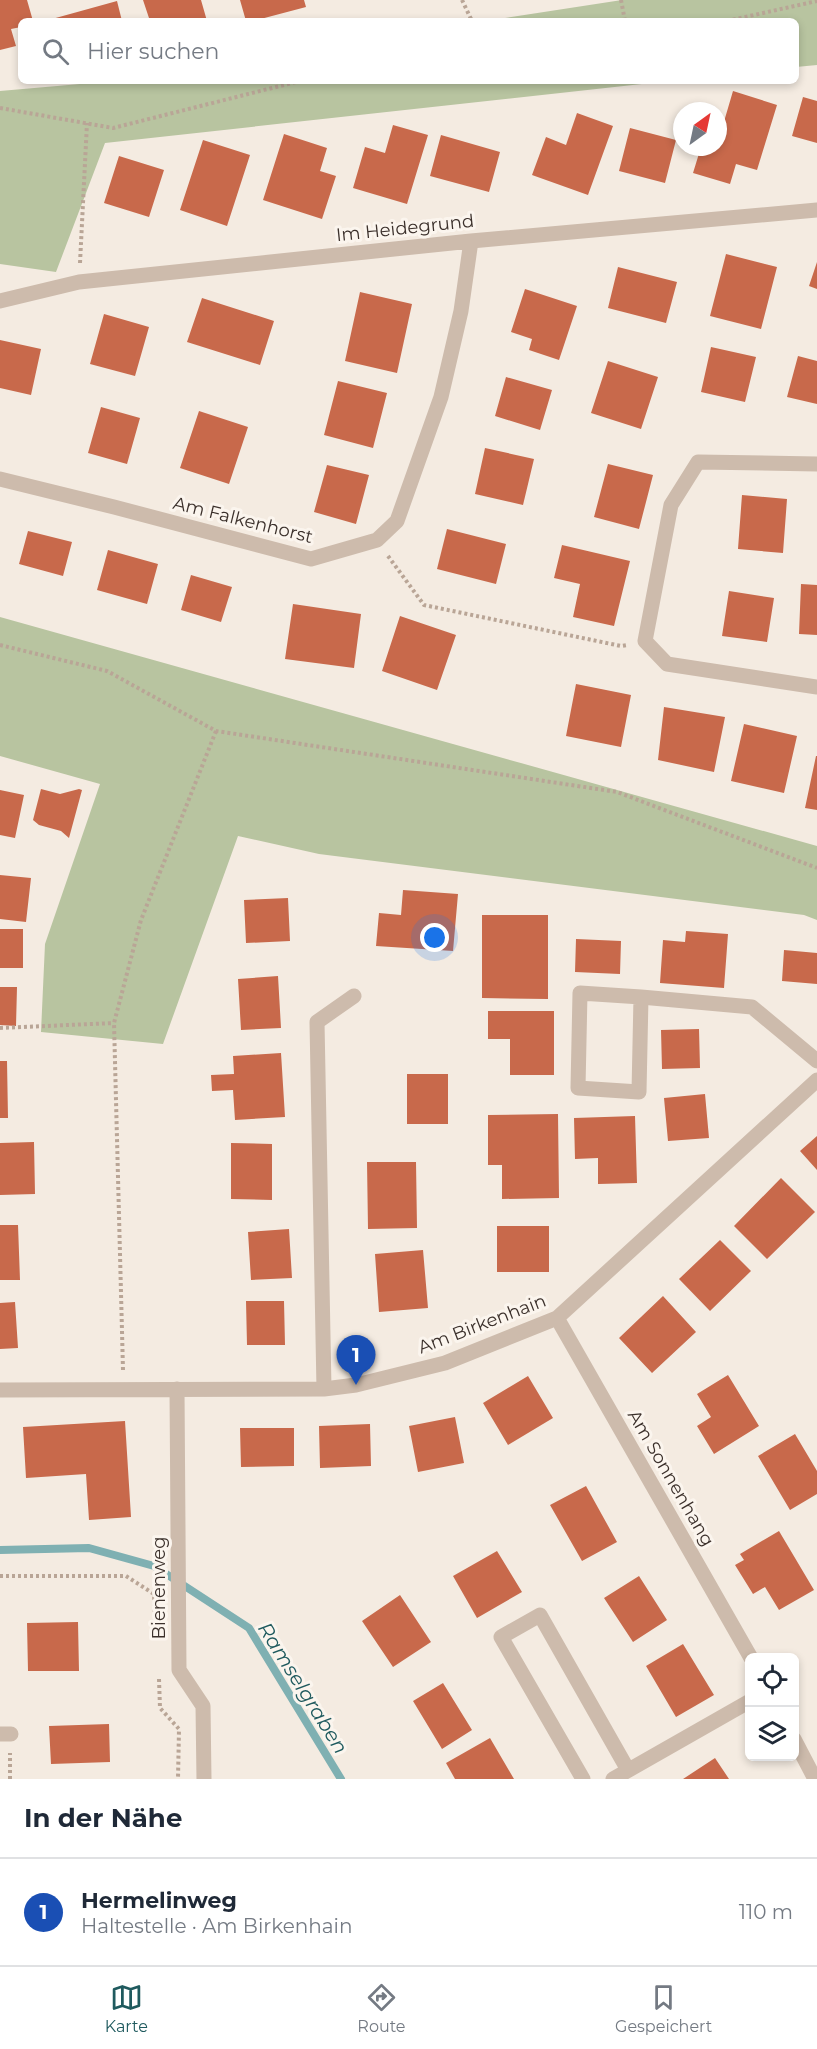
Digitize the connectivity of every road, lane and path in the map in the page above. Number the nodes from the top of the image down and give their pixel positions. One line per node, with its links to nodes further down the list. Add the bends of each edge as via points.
1 (462, 0): 4 (path)
2 (621, 0): 5 (path)
3 (817, 1): 6 (path)
4 (471, 18)
5 (624, 18)
6 (740, 18)
7 (288, 84): 9 (path, via 113,128)
8 (0, 108): 9 (path)
9 (87, 123): 12 (path)
10 (817, 210): 11 (street, Im Heidegrund)
11 (471, 241): 12 (street, Im Heidegrund); 16 (street, Am Falkenhorst, via 461,311 441,398 397,521)
12 (79, 282): 13 (street, Im Heidegrund)
13 (0, 301)
14 (817, 464): 17 (street, via 698,462 671,505)
15 (0, 479): 16 (street, Am Falkenhorst, via 311,560)
16 (377, 540): 17 (path, via 424,605 621,646)
17 (645, 641): 19 (street, via 668,664)
18 (0, 645): 20 (path, via 106,671)
19 (817, 687)
20 (216, 731): 21 (path, via 616,792); 24 (path, via 141,920)
21 (817, 868)
22 (354, 996): 31 (street, via 317,1022)
23 (641, 996): 23 (street, via 639,1092 578,1089 580,993); 26 (street, via 752,1007)
24 (114, 1023): 25 (path); 29 (path)
25 (0, 1028)
26 (817, 1061)
27 (817, 1080): 28 (street, Am Birkenhain)
28 (556, 1318): 31 (street, Am Birkenhain, via 445,1363); 35 (street, Am Sonnenhang)
29 (123, 1389): 30 (street, Am Birkenhain); 32 (street, Am Birkenhain)
30 (177, 1389): 31 (street, Am Birkenhain); 41 (street, Bienenweg, via 179,1670 203,1706)
31 (324, 1389)
32 (0, 1390)
33 (0, 1576): 34 (path, via 126,1576 154,1594)
34 (156, 1628)
35 (748, 1653)
36 (158, 1673): 40 (path, via 160,1708 179,1729)
37 (745, 1704): 39 (street)
38 (799, 1746): 44 (street)
39 (628, 1770): 42 (street, via 540,1615 501,1637); 43 (street)
40 (178, 1779)
41 (204, 1779)
42 (583, 1779)
43 (613, 1779)
44 (815, 1779)

